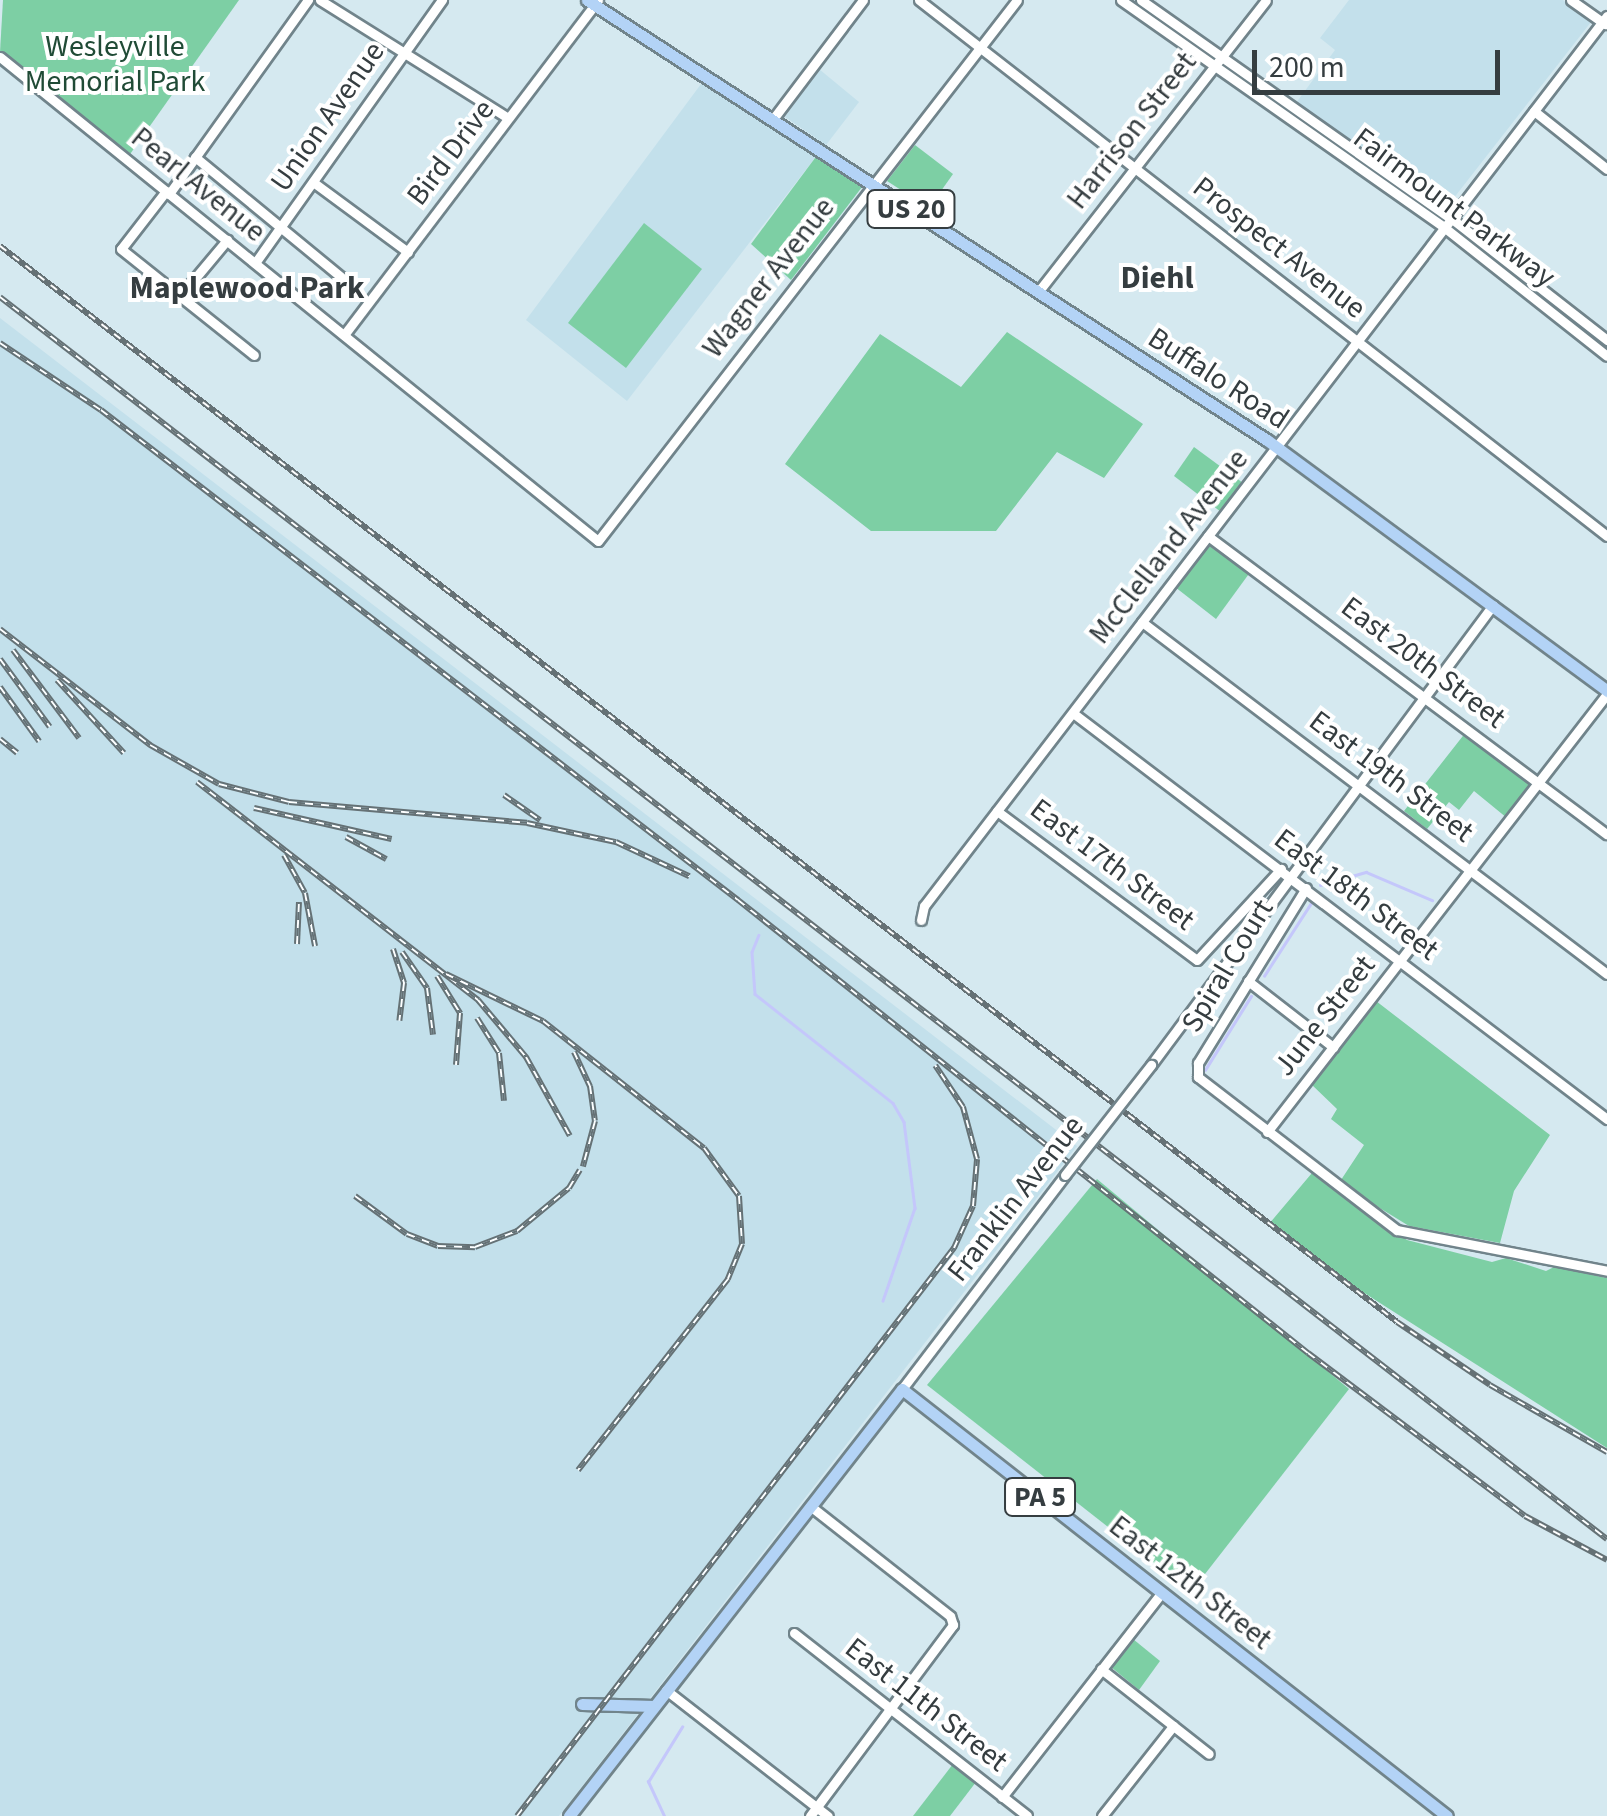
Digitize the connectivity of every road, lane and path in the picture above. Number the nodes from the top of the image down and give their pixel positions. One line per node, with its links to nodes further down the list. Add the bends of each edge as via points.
1 (308, 0): 20 (street)
2 (320, 0): 14 (street)
3 (442, 0): 14 (street, Union Avenue)
4 (864, 0): 19 (street)
5 (919, 0): 13 (street, Prospect Avenue)
6 (1017, 0): 13 (street, Wagner Avenue)
7 (1120, 0): 16 (street, Fairmount Parkway)
8 (1142, 0): 16 (street, Fairmount Parkway)
9 (1266, 0): 16 (street, Harrison Street)
10 (1572, 0): 12 (street)
11 (593, 2): 18 (street, Bird Drive); 19 (main road, Buffalo Road / US 20)
12 (1605, 22): 17 (street, McClelland Avenue)
13 (980, 47): 21 (street, Prospect Avenue); 24 (street, Wagner Avenue)
14 (404, 53): 18 (street); 23 (street, Union Avenue)
15 (0, 57): 25 (street, Pearl Avenue)
16 (1218, 62): 21 (street, Harrison Street); 26 (street, Fairmount Parkway)
17 (1534, 111): 22 (street); 26 (street, McClelland Avenue)
18 (508, 118): 29 (street, Bird Drive)
19 (773, 119): 24 (main road, Buffalo Road / US 20)
20 (196, 156): 25 (street); 27 (street)
21 (1135, 168): 32 (street, Harrison Street); 36 (street, Prospect Avenue)
22 (1607, 169)
23 (313, 182): 27 (street, Union Avenue); 29 (street)
24 (873, 185): 32 (main road, Buffalo Road / US 20); 42 (street, Wagner Avenue)
25 (168, 192): 28 (street, Pearl Avenue); 33 (street, via 121,249)
26 (1449, 224): 35 (street, Fairmount Parkway); 36 (street, McClelland Avenue); 38 (street, Fairmount Parkway)
27 (280, 227): 30 (street, Union Avenue); 31 (street)
28 (227, 240): 30 (street, Pearl Avenue); 33 (street)
29 (408, 252): 34 (street, Bird Drive)
30 (255, 263): 34 (street, Pearl Avenue)
31 (341, 277)
32 (1038, 292): 39 (main road, Buffalo Road / US 20)
33 (181, 295): 37 (street)
34 (344, 335): 42 (street, Pearl Avenue)
35 (1607, 340)
36 (1358, 342): 39 (street, McClelland Avenue); 41 (street, Prospect Avenue)
37 (254, 355)
38 (1607, 356)
39 (1278, 447): 40 (street, McClelland Avenue); 43 (main road, Buffalo Road / US 20)
40 (1208, 536): 44 (street, McClelland Avenue); 46 (street, East 20th Street)
41 (1607, 536)
42 (598, 540)
43 (1493, 605): 45 (main road, Buffalo Road / US 20); 46 (street, Franklin Avenue)
44 (1142, 622): 47 (street, McClelland Avenue); 49 (street, East 19th Street)
45 (1607, 693): 48 (street, June Street)
46 (1426, 695): 48 (street, East 20th Street); 49 (street, Franklin Avenue)
47 (1073, 713): 50 (street, McClelland Avenue); 52 (street, East 18th Street)
48 (1540, 781): 51 (street, East 20th Street); 53 (street, June Street)
49 (1360, 782): 53 (street, East 19th Street); 54 (street, Franklin Avenue)
50 (997, 810): 52 (street, East 17th Street, via 1197,960); 56 (street, McClelland Avenue, via 924,906)
51 (1607, 834)
52 (1281, 868): 54 (street, East 18th Street)
53 (1471, 869): 57 (street, June Street); 58 (street, East 19th Street)
54 (1294, 878): 55 (street, East 18th Street); 64 (street, Franklin Avenue, bridge)
55 (1306, 888): 57 (street, East 18th Street); 59 (street, Spiral Court)
56 (921, 920)
57 (1400, 960): 60 (street, June Street); 61 (street, East 18th Street)
58 (1607, 974)
59 (1248, 981): 60 (street); 62 (street, Spiral Court, via 1196,1071)
60 (1333, 1046): 62 (street, June Street)
61 (1607, 1118)
62 (1267, 1132): 63 (street, via 1398,1230)
63 (1607, 1271)
64 (902, 1389): 65 (main road, Franklin Avenue); 66 (main road, East 12th Street / PA 5)
65 (810, 1506): 69 (main road, Franklin Avenue); 72 (street, via 953,1624)
66 (1162, 1592): 68 (street); 81 (main road, East 12th Street / PA 5)
67 (794, 1633): 72 (street, East 11th Street)
68 (1101, 1669): 73 (street); 75 (street)
69 (666, 1690): 71 (main road, Franklin Avenue); 76 (street)
70 (582, 1704): 71 (main road)
71 (654, 1706): 77 (main road, Franklin Avenue)
72 (892, 1710): 75 (street, East 11th Street); 76 (street)
73 (1173, 1726): 74 (street); 80 (street)
74 (1209, 1754)
75 (1002, 1797): 79 (street, East 11th Street)
76 (813, 1811): 78 (street)
77 (568, 1816)
78 (828, 1816)
79 (1026, 1816)
80 (1102, 1816)
81 (1445, 1816)

